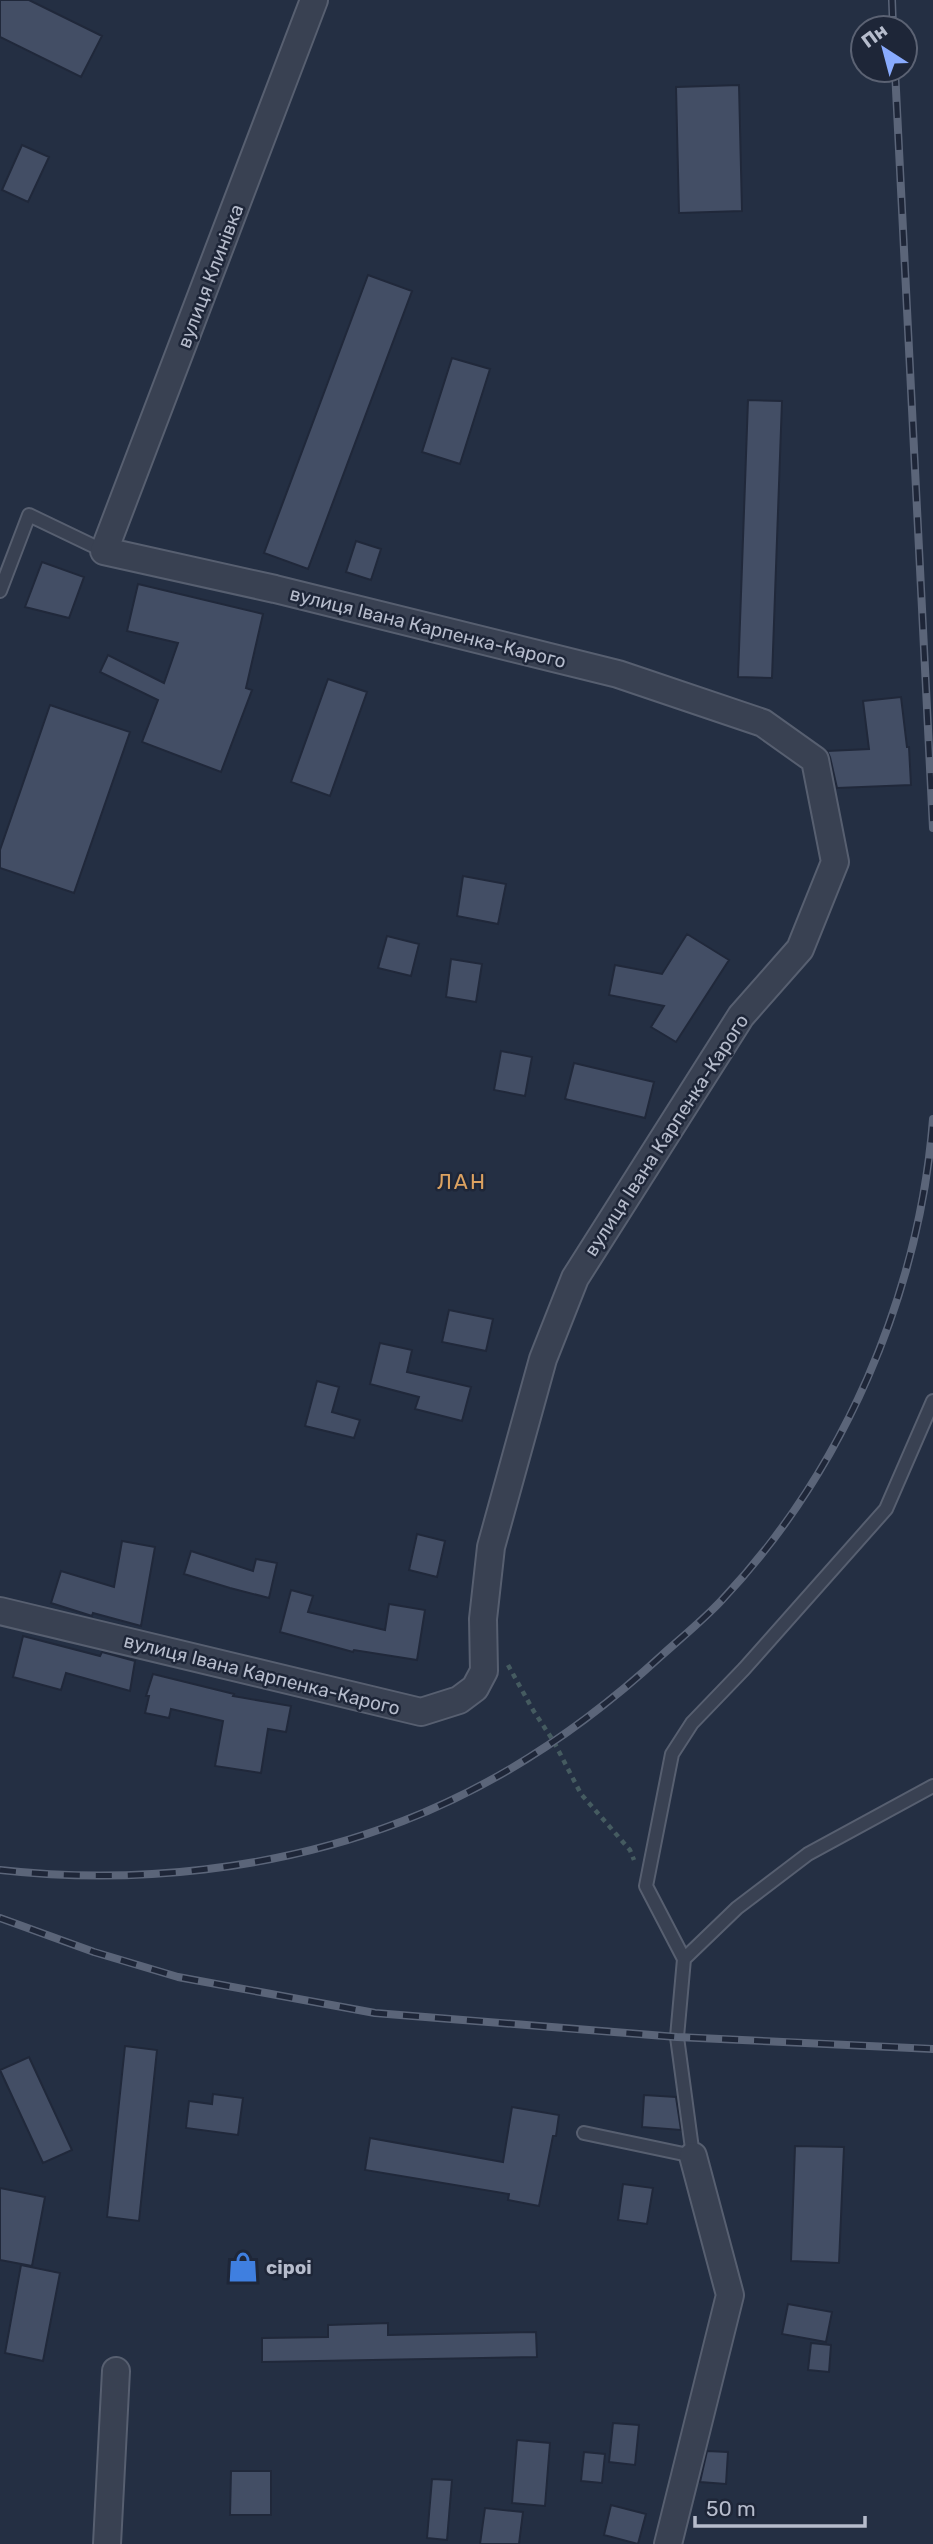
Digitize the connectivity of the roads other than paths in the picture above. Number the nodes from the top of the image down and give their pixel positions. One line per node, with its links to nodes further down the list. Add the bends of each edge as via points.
1 (314, 0): 2 (street, вулиця Клинівка)
2 (104, 551): 3 (lane, via 29,515); 5 (street, вулиця Івана Карпенка-Карого, via 618,674 763,723 815,760 835,862 800,949 741,1016 575,1278 543,1359 491,1547 483,1619 484,1671 475,1688 459,1700 421,1712)
3 (0, 591)
4 (933, 1401): 7 (lane, via 886,1509 692,1723 672,1754 646,1886)
5 (0, 1611)
6 (933, 1786): 7 (lane, via 808,1854 737,1908)
7 (684, 1959): 9 (lane, via 677,2037)
8 (584, 2133): 9 (lane)
9 (694, 2156): 12 (street, via 730,2295)
10 (116, 2371): 11 (street)
11 (107, 2544)
12 (668, 2544)

